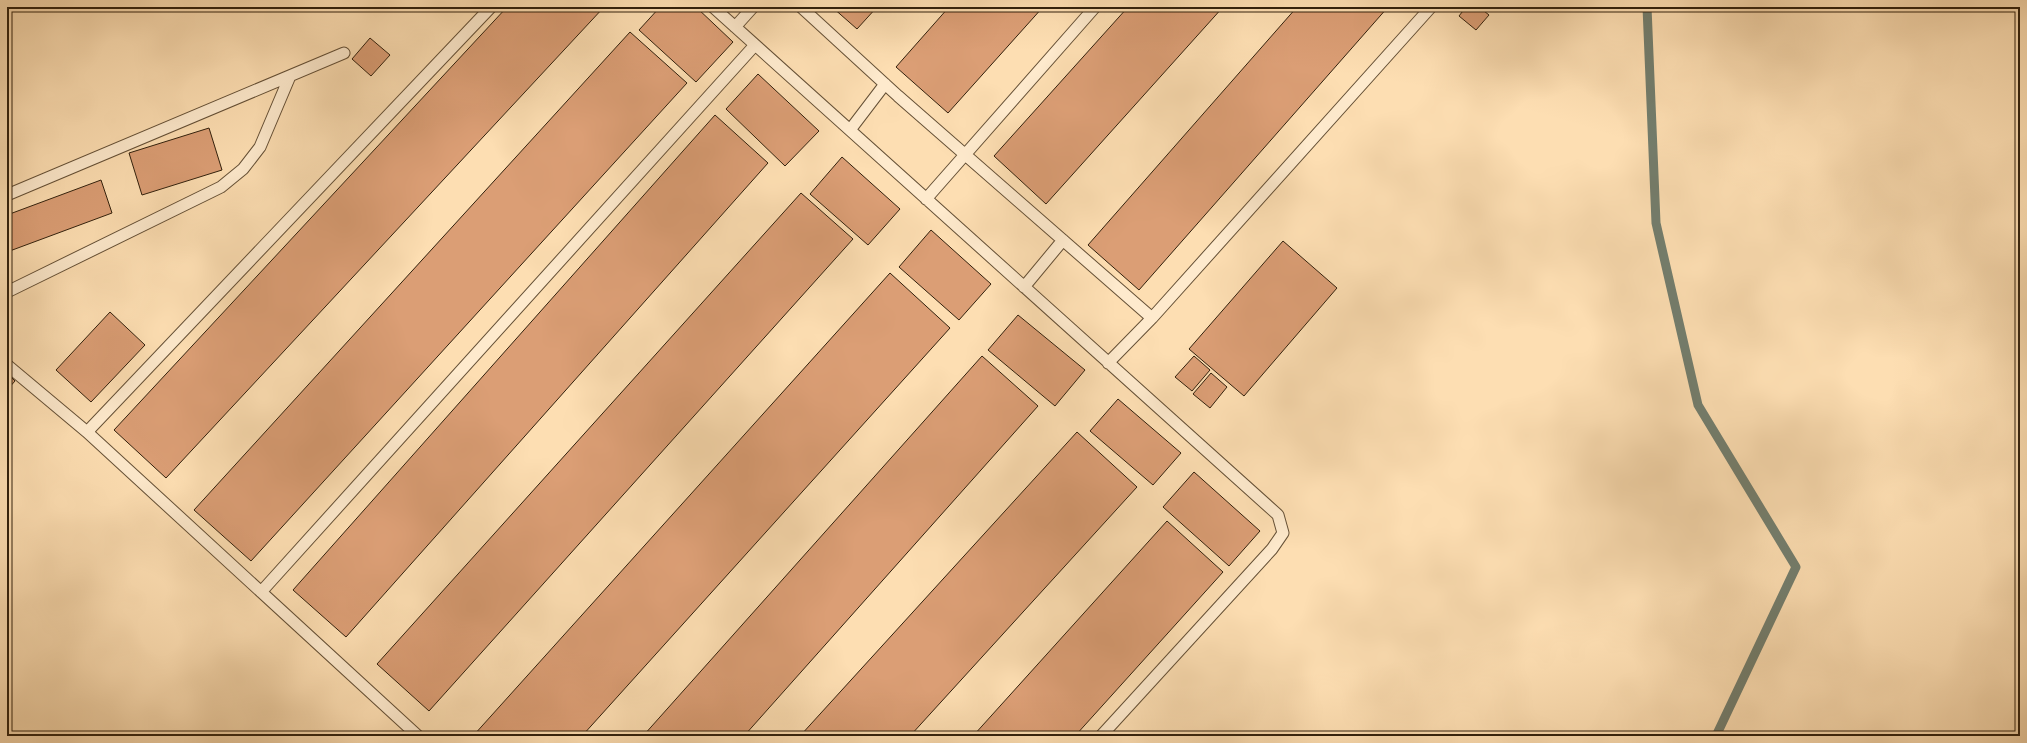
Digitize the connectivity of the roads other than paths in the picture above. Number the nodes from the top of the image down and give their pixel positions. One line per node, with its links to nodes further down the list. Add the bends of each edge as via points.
1 (491, 7): 22 (lane)
2 (713, 7): 7 (lane)
3 (753, 7): 7 (lane)
4 (801, 7): 11 (lane)
5 (1095, 7): 13 (lane)
6 (1431, 7): 19 (lane)
7 (735, 27): 8 (lane)
8 (755, 45): 12 (lane); 23 (lane)
9 (344, 53): 10 (lane)
10 (290, 76): 14 (lane); 18 (lane, via 260,148 244,169 221,187)
11 (885, 84): 12 (lane); 13 (lane)
12 (850, 130): 15 (lane)
13 (964, 154): 15 (lane); 16 (lane)
14 (7, 195)
15 (926, 199): 17 (lane)
16 (1063, 240): 17 (lane); 19 (lane)
17 (1024, 287): 20 (lane)
18 (7, 292)
19 (1152, 318): 20 (lane)
20 (1108, 363): 25 (lane, via 1278,515 1283,533 1272,549)
21 (7, 365): 22 (lane)
22 (87, 432): 23 (lane)
23 (261, 592): 24 (lane)
24 (418, 736)
25 (1101, 736)

